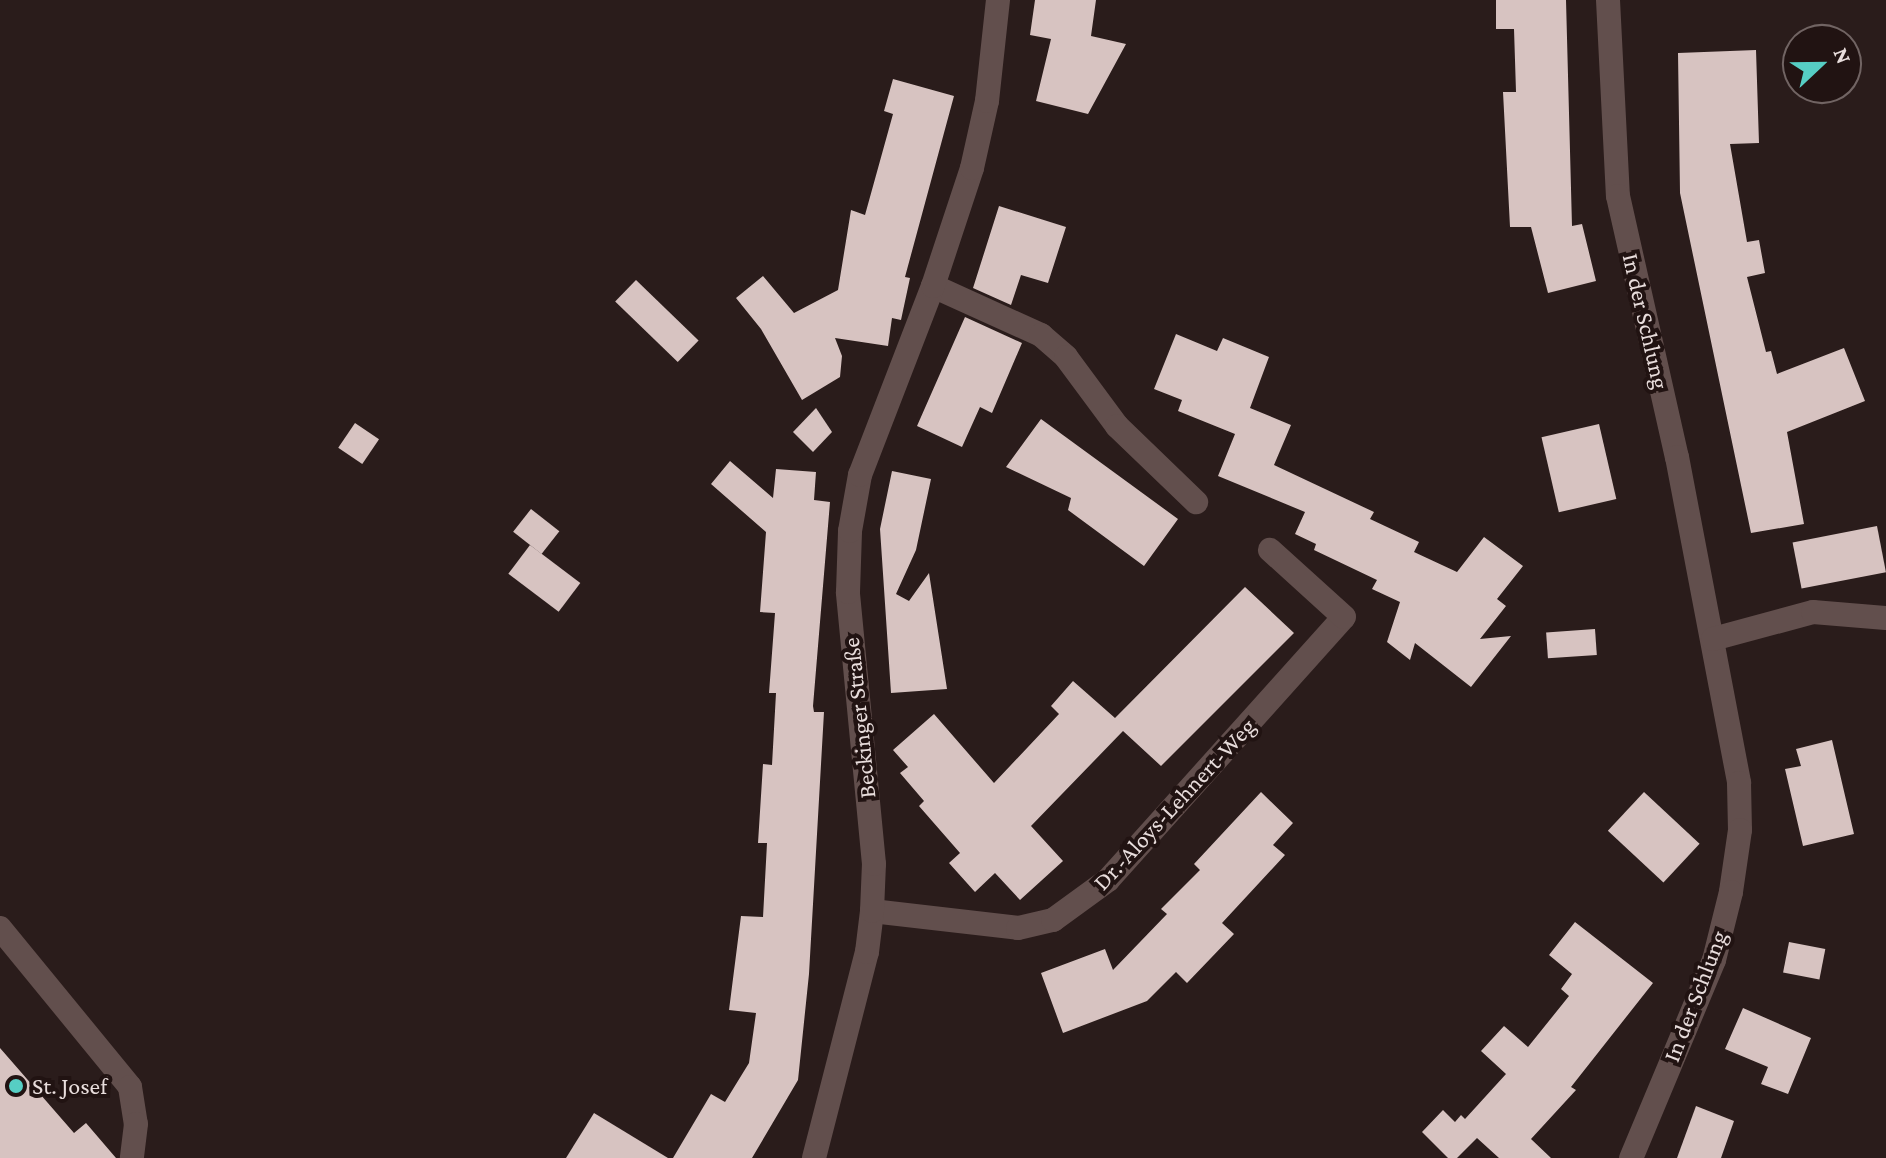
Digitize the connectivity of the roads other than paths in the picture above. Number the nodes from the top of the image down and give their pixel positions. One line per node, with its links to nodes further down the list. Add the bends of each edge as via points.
1 (998, 0): 3 (street, Beckinger Straße, via 987,101 972,168)
2 (1608, 0): 7 (street, In der Schlung, via 1618,196)
3 (933, 286): 4 (street, via 1041,335 1066,357 1117,426); 8 (street, Beckinger Straße, via 860,475 850,531 848,592 874,864)
4 (1196, 502)
5 (1270, 550): 8 (street, Dr.-Aloys-Lehnert-Weg, via 1344,617 1108,880 1053,920 1018,928)
6 (1886, 618): 7 (street, via 1813,612)
7 (1713, 639): 12 (street, In der Schlung, via 1739,783 1740,830 1731,892 1714,960)
8 (872, 911): 11 (street, Beckinger Straße, via 867,952)
9 (0, 928): 10 (street, via 130,1087 136,1124)
10 (132, 1158)
11 (814, 1158)
12 (1631, 1158)

